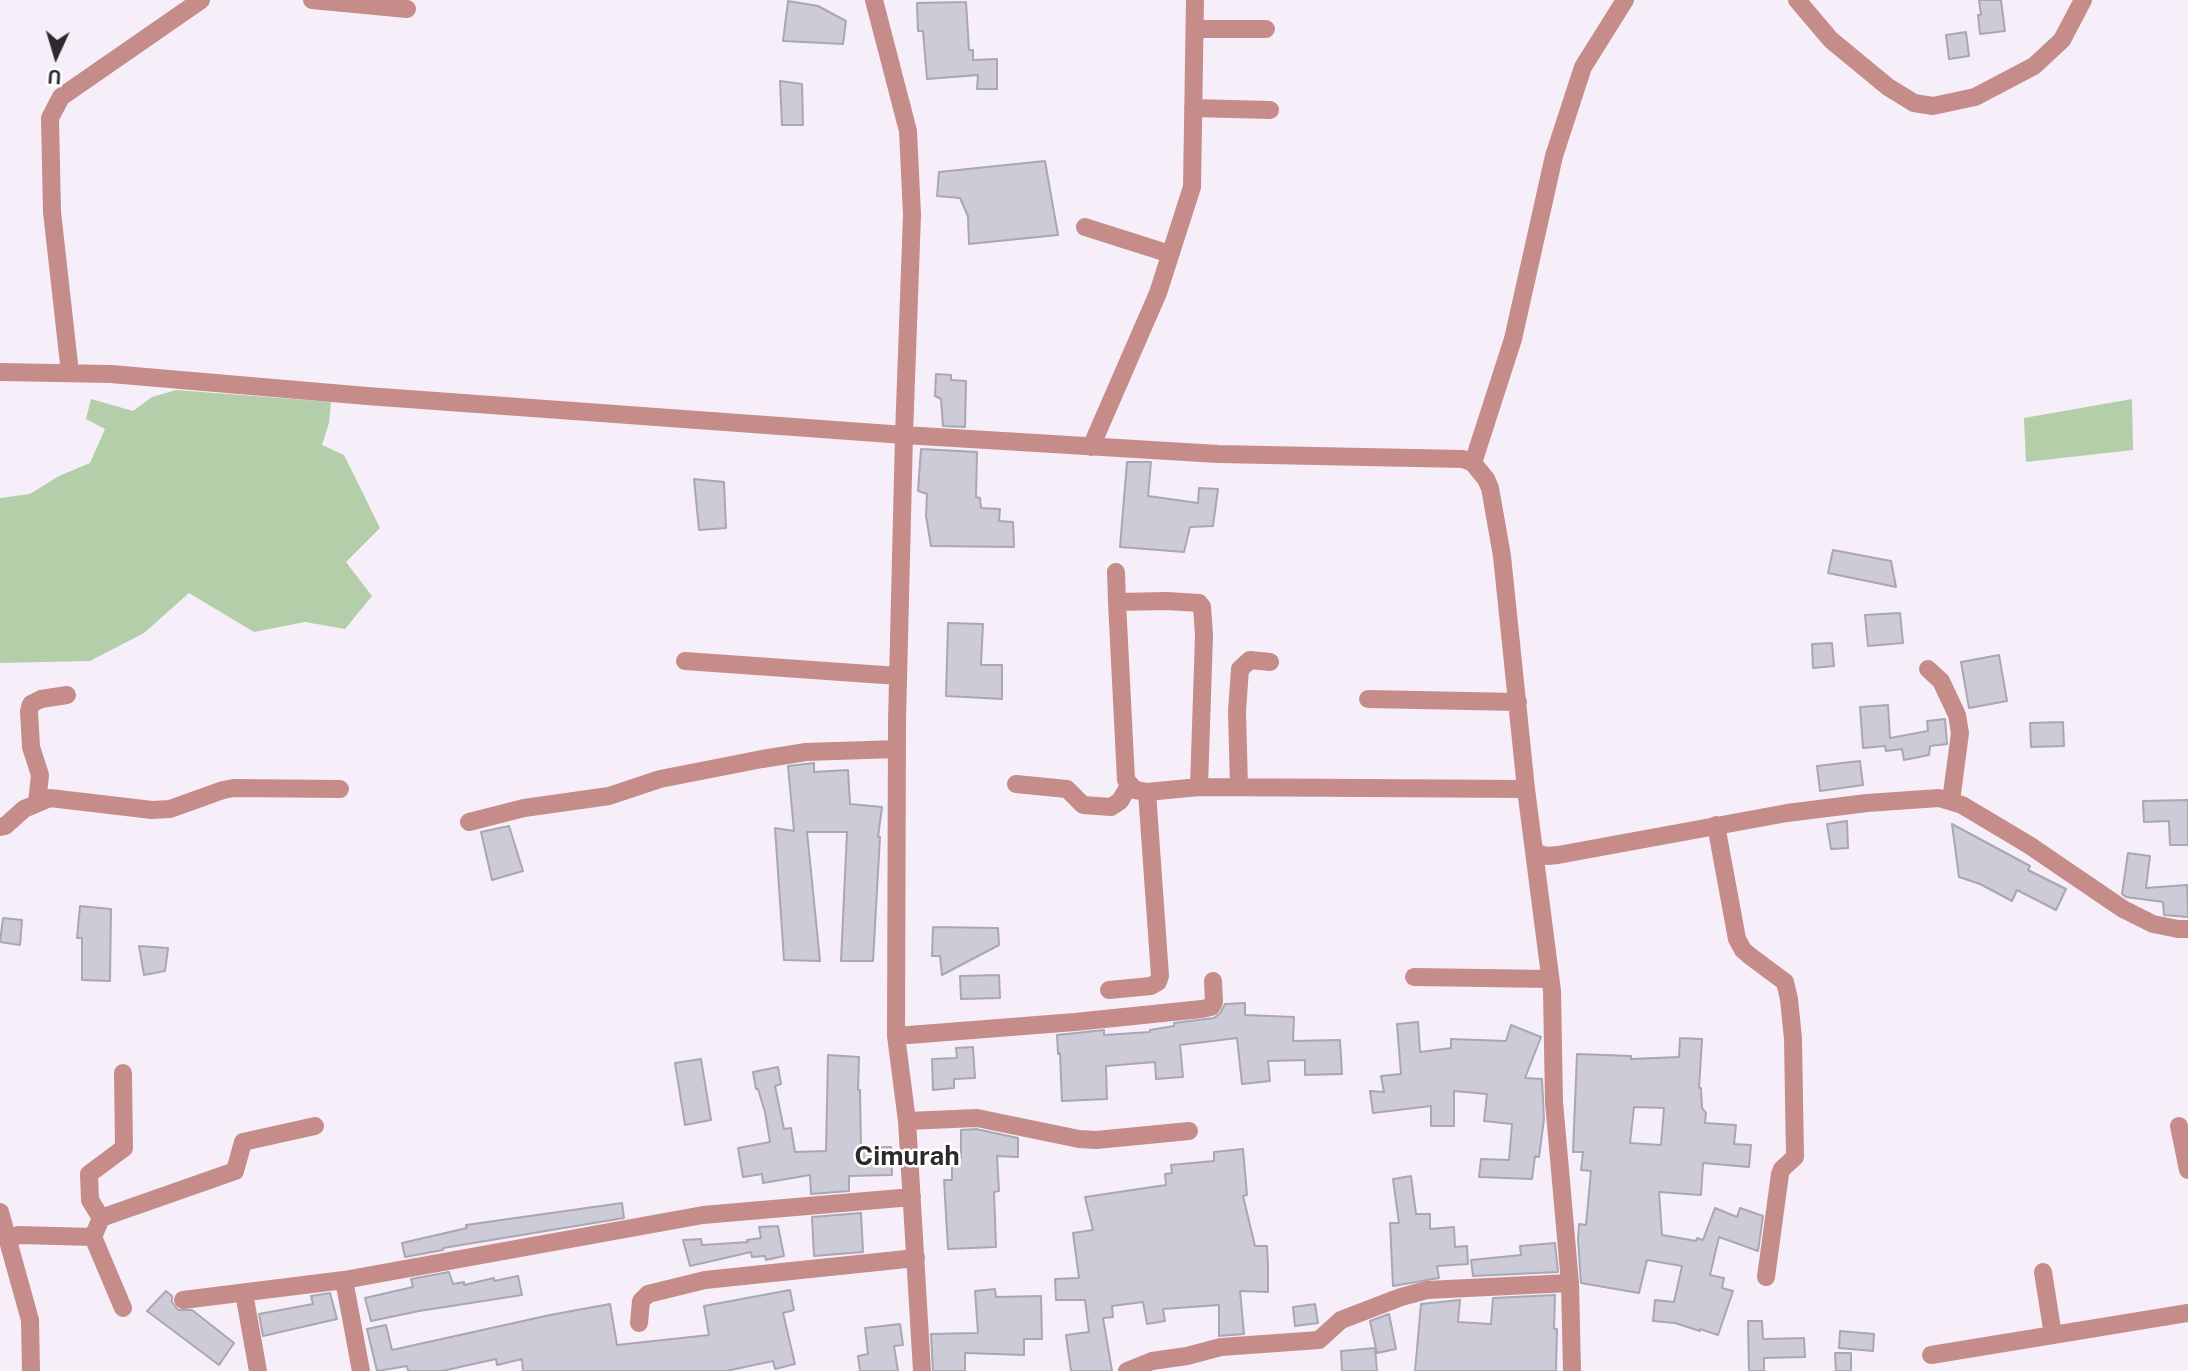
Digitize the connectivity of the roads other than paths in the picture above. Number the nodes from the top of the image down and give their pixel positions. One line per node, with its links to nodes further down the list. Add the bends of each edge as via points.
1 (201, 0): 16 (street, via 61,97 50,118 52,212)
2 (312, 0): 8 (street)
3 (874, 0): 17 (street, via 908,131 912,215)
4 (1195, 0): 9 (street)
5 (1625, 0): 19 (street, via 1583,68 1554,156 1513,339)
6 (1797, 0): 7 (street, via 1831,40 1888,87 1914,103 1933,106 1975,97 2034,65 2062,40)
7 (2083, 0)
8 (407, 9)
9 (1195, 29): 10 (street); 11 (street)
10 (1266, 29)
11 (1193, 108): 12 (street); 14 (street, via 1192,187)
12 (1270, 110)
13 (1085, 226): 14 (street)
14 (1170, 254): 18 (street, via 1158,293)
15 (0, 372): 16 (street)
16 (70, 373): 17 (street)
17 (904, 435): 18 (street); 25 (street)
18 (1091, 447): 19 (street, via 1451,458)
19 (1473, 463): 28 (street, via 1490,488)
20 (1116, 572): 21 (street)
21 (1117, 602): 31 (street); 32 (street, via 1167,601 1202,607)
22 (685, 662): 25 (street)
23 (1270, 662): 33 (street, via 1250,660 1239,673)
24 (1928, 669): 37 (street, via 1941,681 1957,715 1960,733)
25 (898, 676): 29 (street)
26 (66, 695): 38 (street, via 34,701 29,711 32,755 40,775)
27 (1368, 699): 28 (street)
28 (1518, 702): 35 (street)
29 (897, 749): 39 (street, via 806,752 762,759 660,779 609,796 524,808); 48 (street)
30 (1016, 784): 31 (street, via 1067,789 1083,805 1111,807)
31 (1129, 786): 36 (street)
32 (1199, 787): 33 (street); 36 (street)
33 (1239, 788): 35 (street)
34 (340, 789): 38 (street, via 223,789 170,809 152,810 50,798)
35 (1526, 789): 42 (street)
36 (1147, 792): 47 (street, via 1160,975 1151,986)
37 (1951, 801): 40 (street, via 1938,798 1840,806); 43 (street, via 2029,845 2123,909 2153,925)
38 (37, 803): 41 (street)
39 (469, 822)
40 (1716, 825): 42 (street, via 1558,855); 62 (street, via 1737,939 1750,957 1785,982 1789,999 1796,1157 1780,1174)
41 (0, 827)
42 (1534, 852): 45 (street)
43 (2188, 929)
44 (1414, 977): 45 (street)
45 (1550, 979): 64 (street, via 1554,1102)
46 (1213, 981): 48 (street, via 1214,1002 1202,1009)
47 (1109, 990)
48 (896, 1036): 50 (street)
49 (123, 1073): 57 (street, via 124,1148 89,1174 90,1200)
50 (907, 1121): 53 (street, via 977,1118 1088,1140); 55 (street)
51 (315, 1126): 57 (street, via 243,1142 235,1171)
52 (2179, 1126): 54 (street)
53 (1189, 1131)
54 (2184, 1174)
55 (912, 1197): 60 (street); 63 (street, via 703,1215)
56 (0, 1212): 59 (street)
57 (101, 1218): 58 (street)
58 (93, 1237): 59 (street, via 18,1235); 67 (street)
59 (8, 1240): 73 (street, via 30,1320)
60 (916, 1258): 69 (street, via 705,1280 648,1294 640,1301); 76 (street)
61 (2043, 1272): 70 (street)
62 (1766, 1277)
63 (344, 1280): 65 (street); 75 (street)
64 (1570, 1283): 72 (street, via 1427,1290 1341,1320 1319,1339 1221,1347); 78 (street)
65 (244, 1293): 66 (street); 74 (street)
66 (183, 1300)
67 (123, 1308)
68 (2188, 1313): 70 (street)
69 (639, 1323)
70 (2053, 1335): 71 (street)
71 (1931, 1354)
72 (1188, 1363): 77 (street, via 1152,1361)
73 (31, 1371)
74 (258, 1371)
75 (361, 1371)
76 (922, 1371)
77 (1127, 1371)
78 (1572, 1371)

